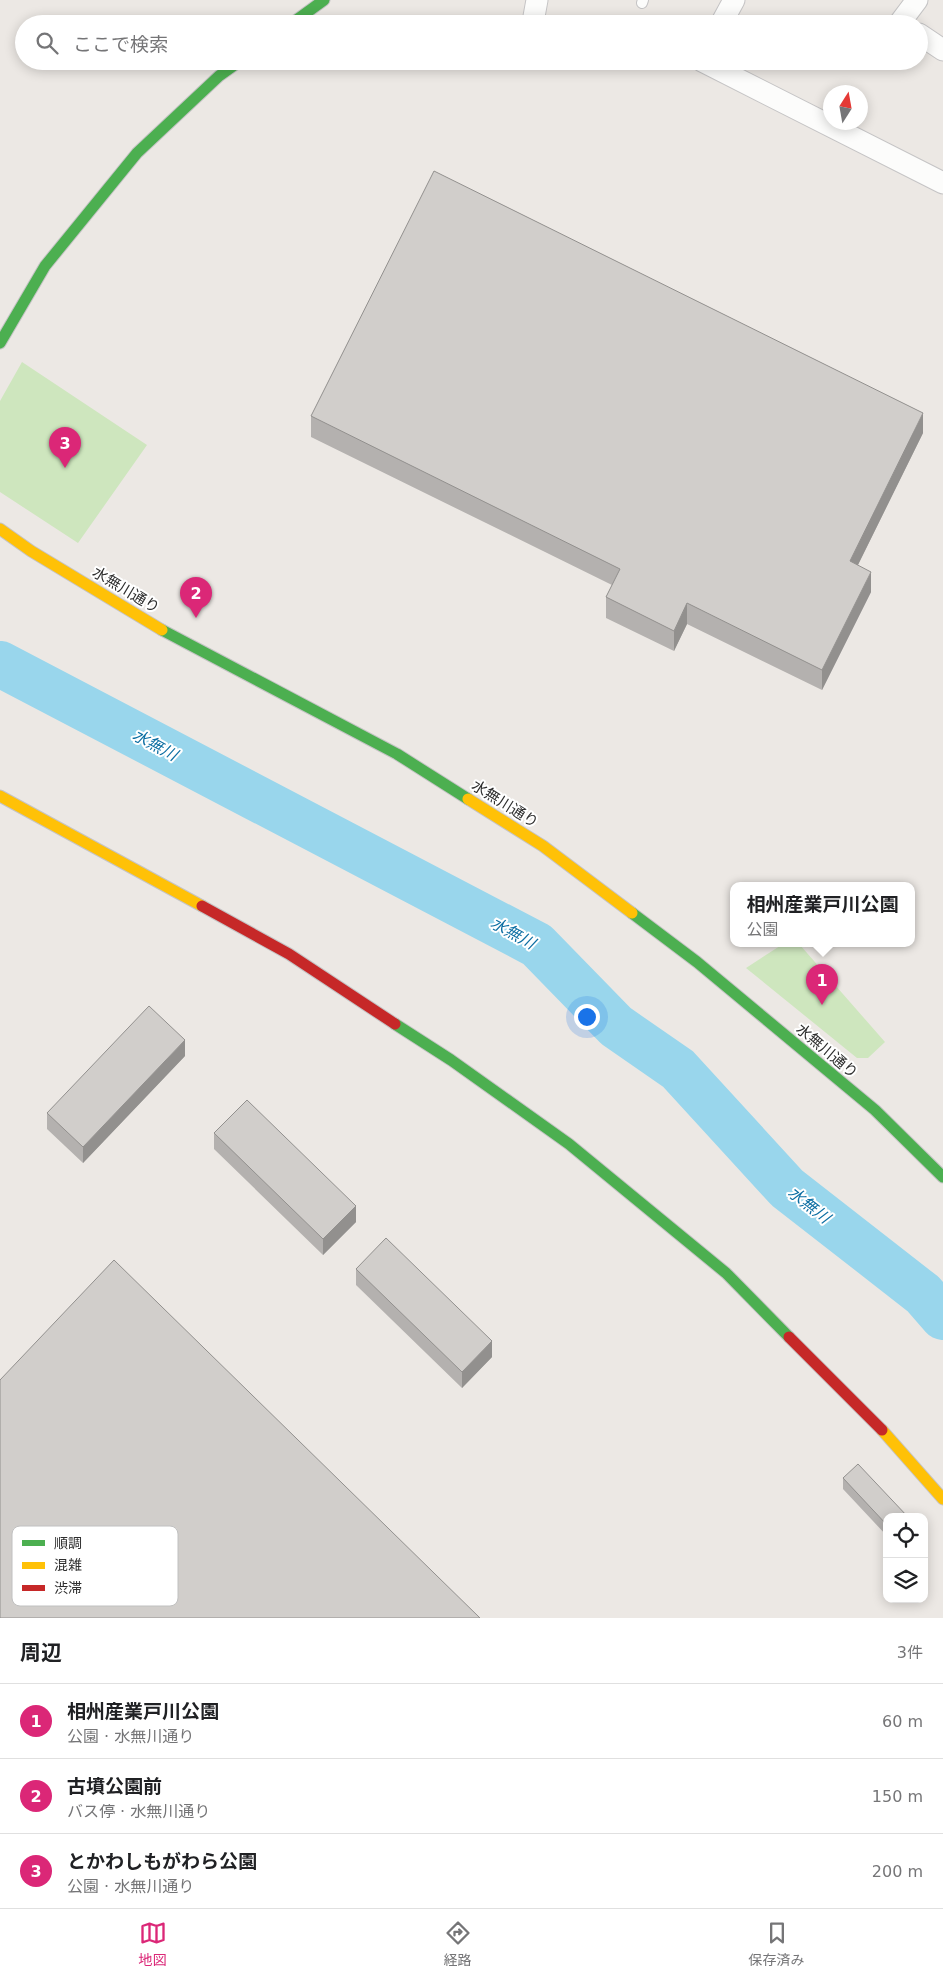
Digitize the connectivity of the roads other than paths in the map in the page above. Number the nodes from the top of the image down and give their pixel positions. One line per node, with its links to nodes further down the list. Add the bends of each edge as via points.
1 (324, 0): 5 (street)
2 (537, 0): 6 (street)
3 (734, 0): 7 (street)
4 (917, 0): 8 (street)
5 (303, 15)
6 (534, 15)
7 (726, 15)
8 (907, 15)
9 (928, 40): 10 (street)
10 (943, 50)
11 (227, 70): 14 (street, via 136,153 45,266)
12 (720, 70): 13 (street)
13 (943, 183)
14 (0, 343)
15 (0, 529): 17 (street, 水無川通り, via 157,627 397,754 543,846 704,969 874,1110)
16 (0, 796): 18 (street, via 289,954 451,1060 569,1144 726,1273 888,1436)
17 (943, 1177)
18 (943, 1499)

